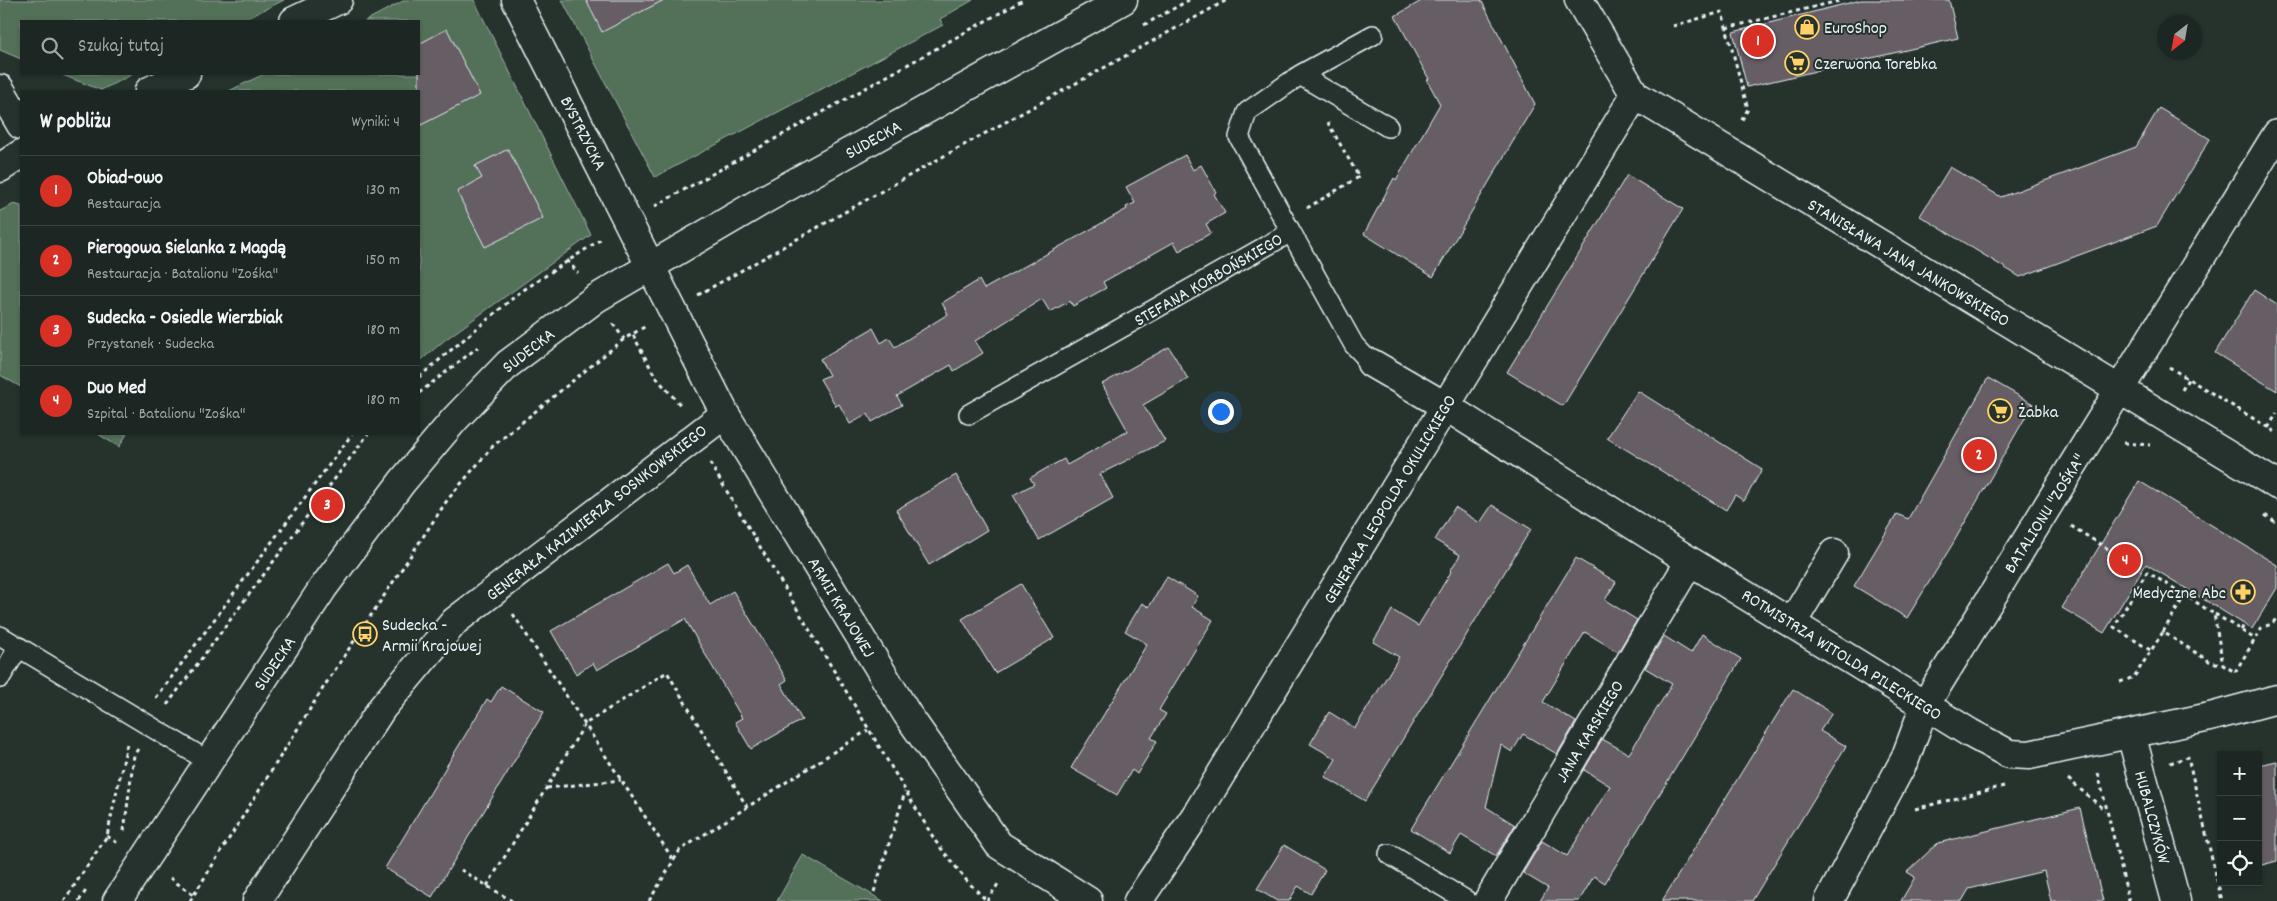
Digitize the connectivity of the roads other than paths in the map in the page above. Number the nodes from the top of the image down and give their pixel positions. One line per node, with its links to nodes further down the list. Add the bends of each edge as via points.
1 (338, 0): 5 (street)
2 (516, 0): 18 (street, BYSTRZYCKA)
3 (1123, 0): 18 (street, SUDECKA)
4 (1579, 0): 11 (street, STANISŁAWA JANA JANKOWSKIEGO)
5 (296, 20)
6 (1373, 35): 8 (lane)
7 (184, 75): 10 (street)
8 (1300, 75): 13 (lane); 17 (lane, via 1247,112 1239,137)
9 (0, 89): 12 (street)
10 (151, 90)
11 (1635, 95): 20 (street, STANISŁAWA JANA JANKOWSKIEGO); 21 (street, GENERAŁA LEOPOLDA OKULICKIEGO)
12 (20, 123)
13 (1388, 127)
14 (2277, 134): 20 (street, BATALIONU "ZOŚKA")
15 (20, 155): 16 (street)
16 (0, 168)
17 (1291, 232): 19 (lane, STEFANA KORBOŃSKIEGO, via 1354,345); 23 (lane, STEFANA KORBOŃSKIEGO)
18 (651, 266): 22 (street, ARMII KRAJOWEJ); 34 (street, SUDECKA, via 595,299 508,364 454,420 402,482 323,588)
19 (1371, 363): 21 (street, STEFANA KORBOŃSKIEGO)
20 (2120, 391): 24 (street, STANISŁAWA JANA JANKOWSKIEGO); 32 (street, BATALIONU "ZOŚKA")
21 (1445, 406): 26 (street, ROTMISTRZA WITOLDA PILECKIEGO); 39 (street, GENERAŁA LEOPOLDA OKULICKIEGO, via 1198,812)
22 (725, 414): 37 (street, GENERAŁA KAZIMIERZA SOSNKOWSKIEGO, via 455,621 382,708); 38 (street, ARMII KRAJOWEJ, via 907,714 999,845)
23 (969, 414)
24 (2277, 485)
25 (1834, 553): 27 (street)
26 (1690, 561): 27 (street, ROTMISTRZA WITOLDA PILECKIEGO); 41 (street, JANA KARSKIEGO)
27 (1792, 623): 32 (street, ROTMISTRZA WITOLDA PILECKIEGO)
28 (0, 636): 29 (lane)
29 (19, 647): 30 (lane); 34 (lane)
30 (0, 678)
31 (2277, 699): 33 (street, ROTMISTRZA WITOLDA PILECKIEGO)
32 (1925, 705): 33 (street, ROTMISTRZA WITOLDA PILECKIEGO, via 2010,754 2029,755); 42 (street, BATALIONU "ZOŚKA", via 1905,759)
33 (2131, 734): 43 (street, HUBALCZYKÓW)
34 (208, 761): 36 (street, SUDECKA)
35 (1389, 854): 40 (lane)
36 (116, 901)
37 (257, 901)
38 (1088, 901)
39 (1138, 901)
40 (1467, 901)
41 (1488, 901)
42 (1829, 901)
43 (2176, 901)

